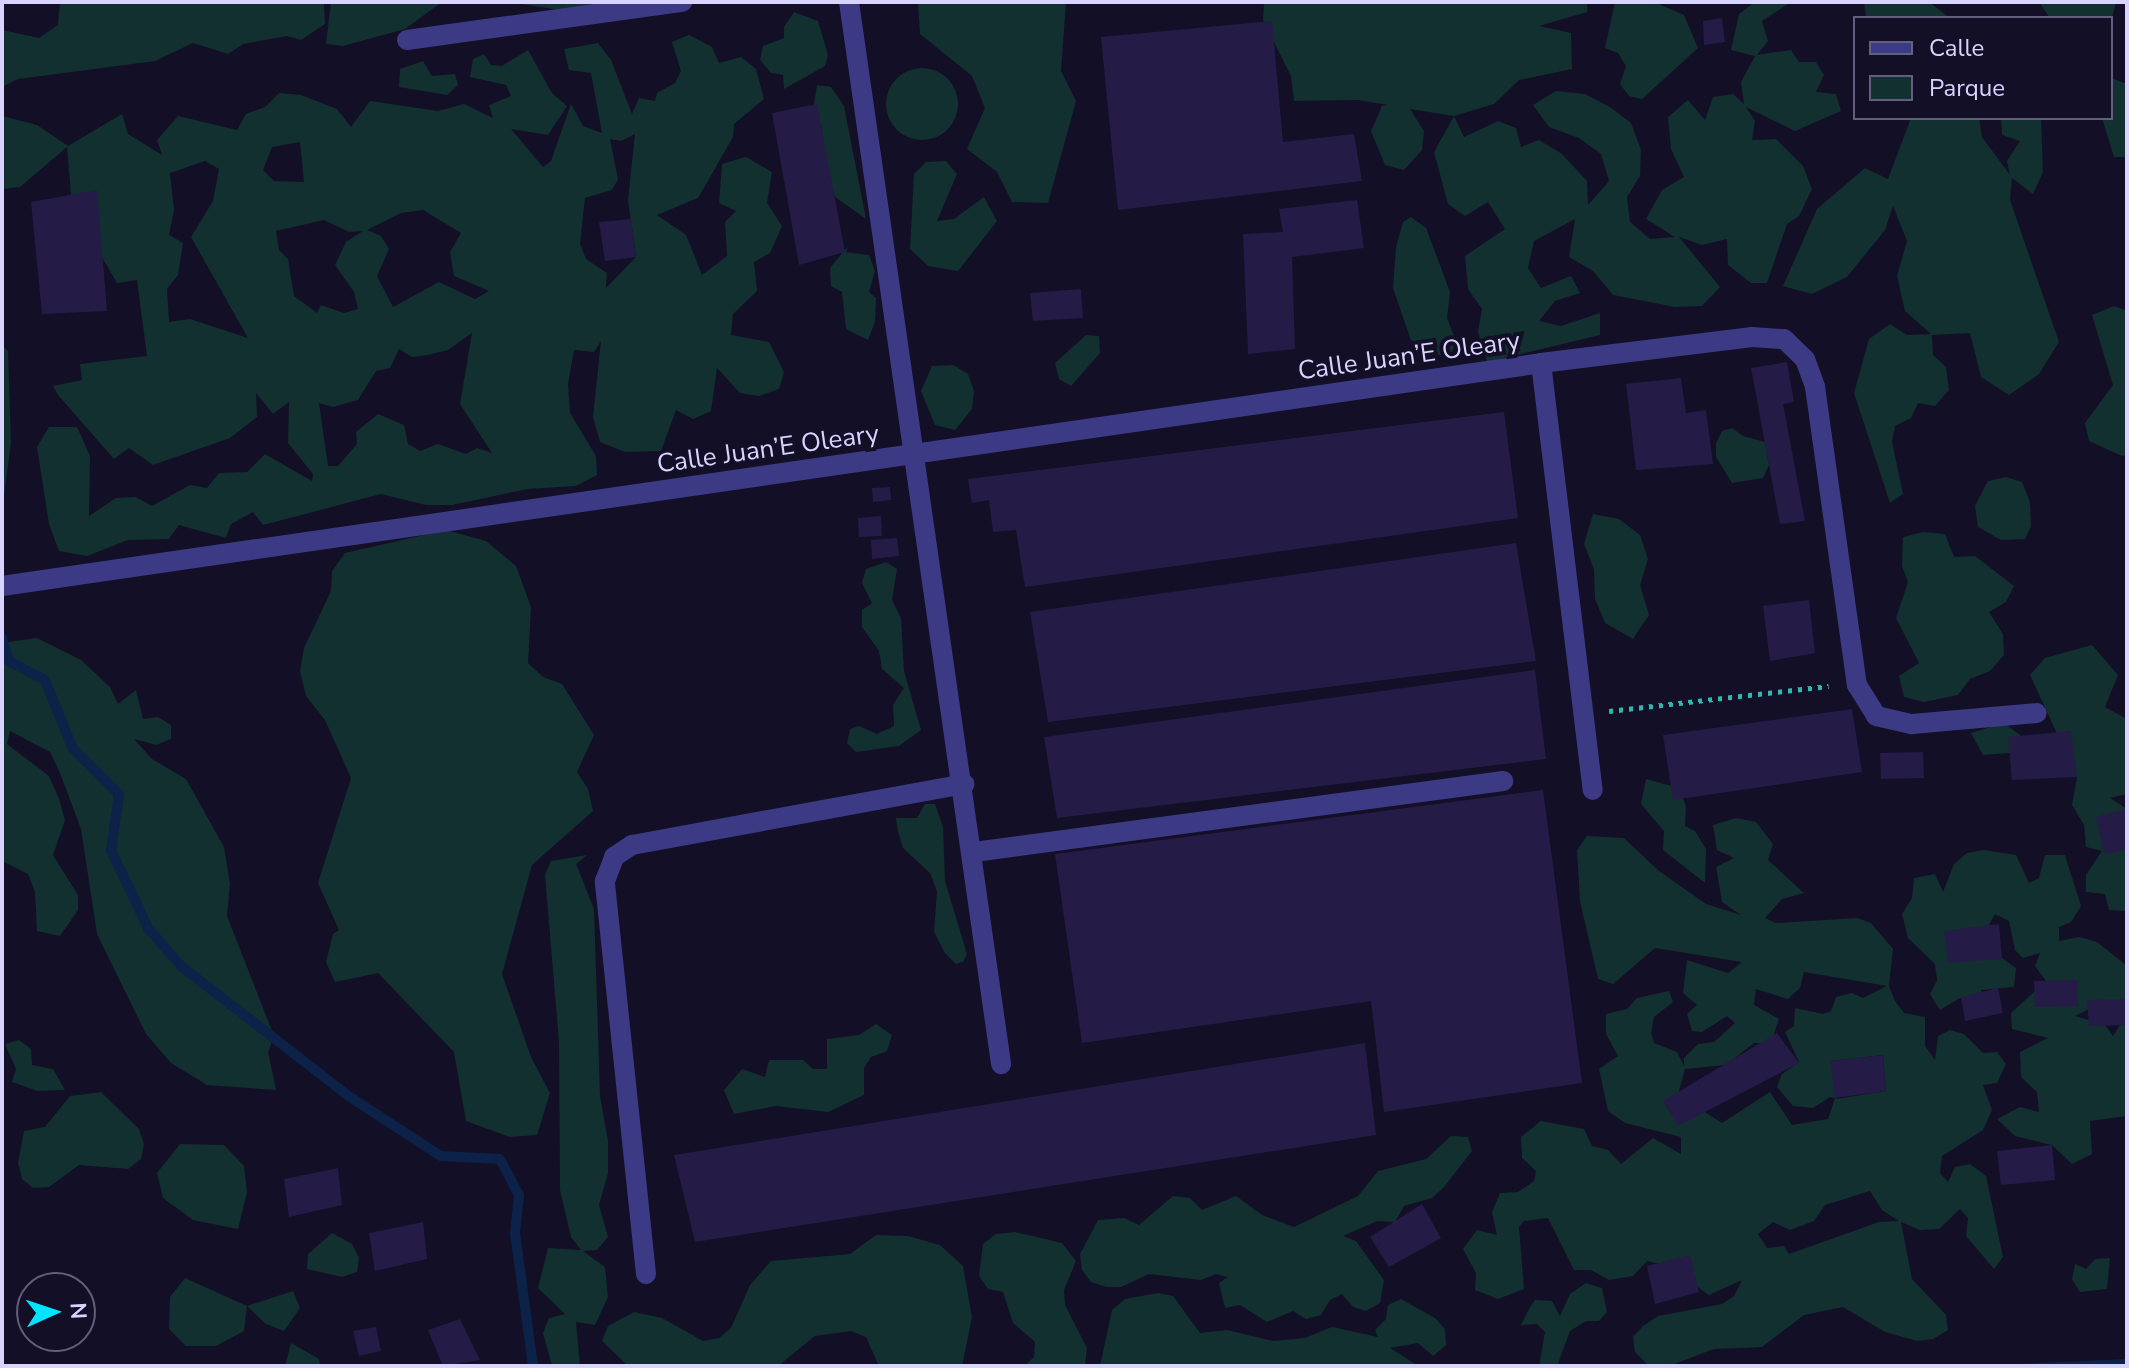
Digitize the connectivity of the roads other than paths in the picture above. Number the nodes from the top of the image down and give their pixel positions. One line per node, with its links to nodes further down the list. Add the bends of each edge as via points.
1 (682, 2): 3 (street)
2 (849, 2): 5 (street)
3 (407, 40)
4 (1541, 363): 5 (street, Calle Juan’E Oleary); 7 (street, Calle Juan’E Oleary, via 1752,337 1784,339 1805,359 1815,387 1857,685 1876,716 1912,724); 10 (street, Calle Juan’E Oleary)
5 (914, 454): 6 (street, Calle Juan’E Oleary); 9 (street)
6 (2, 586)
7 (2037, 713)
8 (1503, 781): 11 (street)
9 (964, 784): 11 (street); 13 (street, via 632,845 614,857 605,881)
10 (1593, 790)
11 (974, 852): 12 (street)
12 (1001, 1064)
13 (646, 1274)

